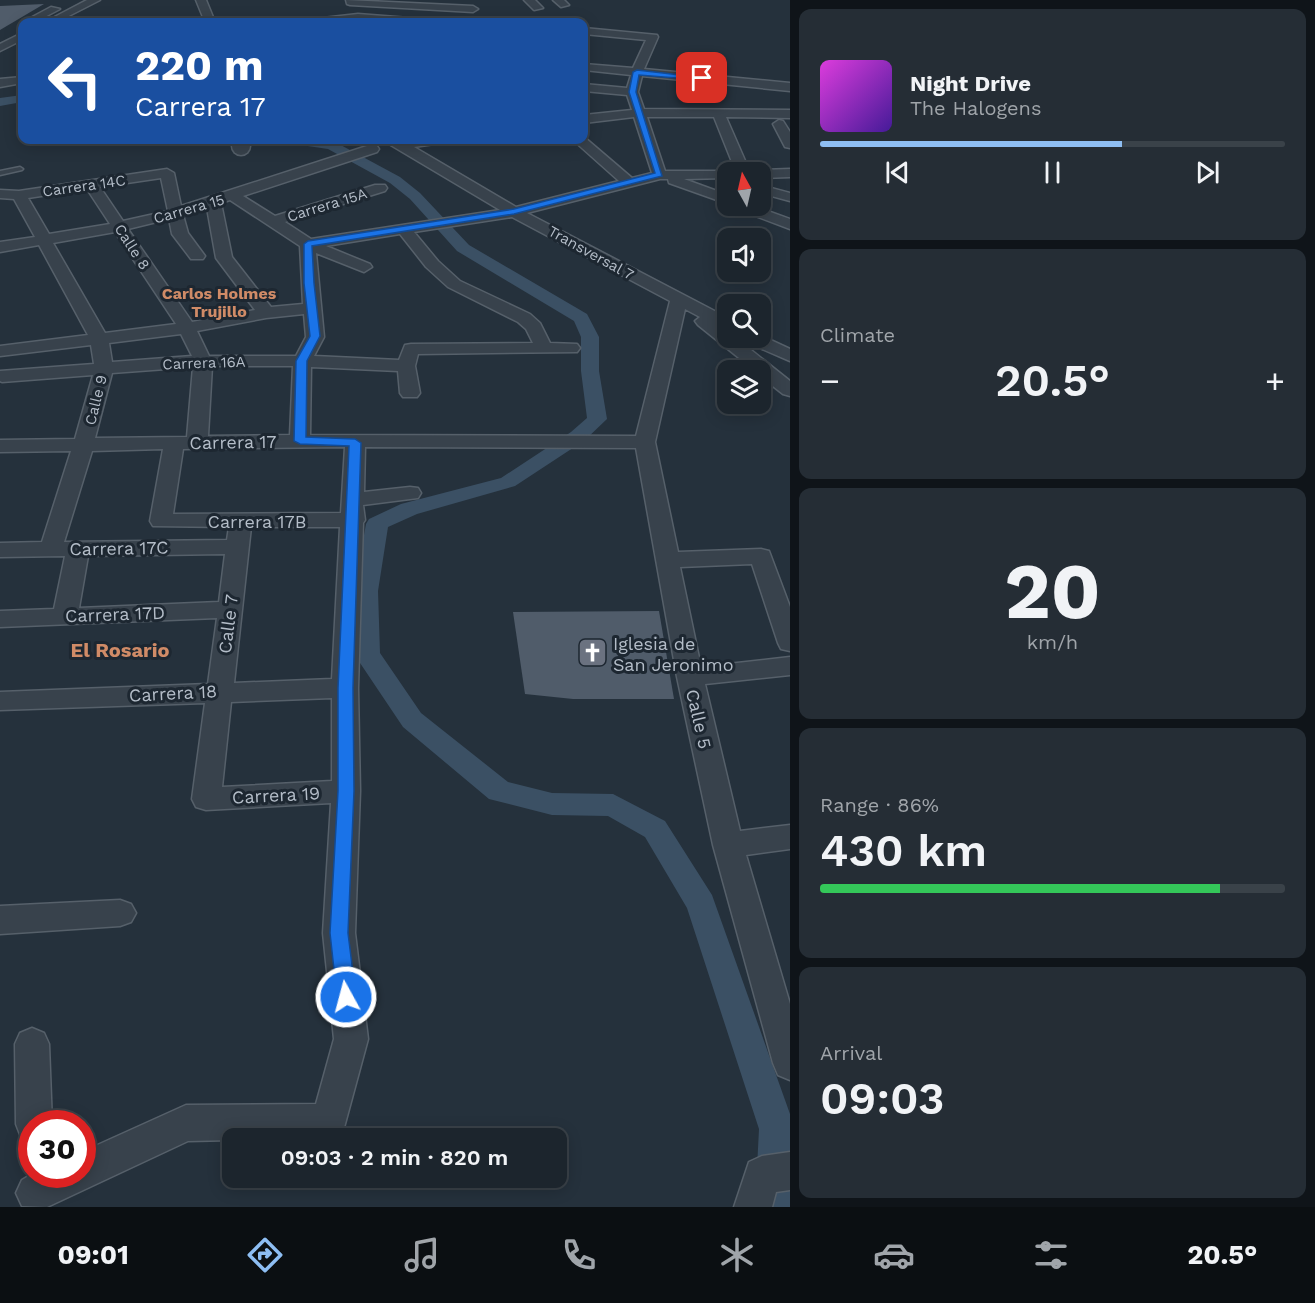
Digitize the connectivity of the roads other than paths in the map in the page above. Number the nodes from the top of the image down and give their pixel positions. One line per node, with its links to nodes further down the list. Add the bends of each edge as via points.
1 (95, 0): 10 (street)
2 (201, 0): 11 (street)
3 (529, 0): 8 (street)
4 (352, 1): 6 (street); 7 (street)
5 (55, 4): 9 (street)
6 (337, 4)
7 (474, 4): 14 (street)
8 (538, 8)
9 (34, 18)
10 (60, 18)
11 (208, 18)
12 (314, 18): 13 (street)
13 (378, 18)
14 (469, 18)
15 (18, 27): 17 (street)
16 (588, 31): 21 (street, via 653,37 641,51)
17 (0, 36)
18 (18, 38): 19 (street)
19 (0, 48)
20 (588, 67): 21 (street)
21 (637, 72): 24 (street); 26 (street)
22 (18, 81): 23 (street)
23 (0, 83)
24 (790, 87)
25 (588, 90): 26 (street)
26 (632, 92): 27 (street)
27 (639, 113): 28 (street, via 697,108); 30 (street); 41 (street)
28 (718, 113): 29 (street, via 753,109); 37 (street)
29 (790, 114)
30 (588, 119)
31 (779, 124): 35 (street)
32 (394, 144): 36 (street, Carrera 15)
33 (398, 144): 54 (street, Transversal 7)
34 (584, 144): 44 (street)
35 (790, 144)
36 (363, 145): 50 (street, Carrera 15, via 345,158)
37 (739, 162)
38 (20, 169): 39 (lane)
39 (0, 173)
40 (790, 173): 43 (street)
41 (660, 174): 42 (street); 44 (street); 51 (street)
42 (717, 174)
43 (771, 174)
44 (629, 182): 54 (street)
45 (92, 185): 49 (street, Carrera 14C); 55 (street, Carrera 14C, via 167,173); 59 (street, Calle 8)
46 (380, 188): 57 (street, Carrera 15A)
47 (771, 192): 52 (street)
48 (0, 194): 49 (street, Carrera 14C)
49 (19, 195): 61 (street, Calle 9)
50 (233, 196): 53 (street, Carrera 15); 57 (street)
51 (717, 196)
52 (790, 197)
53 (213, 202): 55 (street, Carrera 15); 68 (street, via 224,258)
54 (514, 212): 60 (street); 66 (street, Transversal 7)
55 (176, 213): 59 (street, Carrera 15); 64 (street, via 180,234)
56 (769, 216): 58 (street)
57 (274, 221): 62 (street)
58 (790, 224)
59 (119, 227): 61 (street, Carrera 15); 70 (street, Calle 8)
60 (404, 229): 62 (street); 73 (street, via 454,284 524,318 534,327)
61 (45, 240): 63 (street, Carrera 15); 71 (street, Calle 9)
62 (308, 244): 65 (street); 67 (street)
63 (0, 247)
64 (197, 256)
65 (364, 267)
66 (678, 301): 69 (street, Transversal 7); 82 (street); 85 (street, Calle 5)
67 (313, 308): 68 (street, Carrera 16A); 79 (street, via 315,336)
68 (266, 313): 70 (street, Carrera 16A)
69 (717, 320)
70 (187, 328): 71 (street, Carrera 16A); 78 (street, Calle 8)
71 (99, 339): 75 (street, Carrera 16A); 80 (street, Calle 9)
72 (771, 347): 76 (street)
73 (544, 348): 74 (street, Carrera 16A); 77 (street, Carrera 16A)
74 (571, 348)
75 (0, 351)
76 (790, 356)
77 (408, 357): 79 (street, Carrera 16A); 83 (street)
78 (203, 361): 79 (street, Carrera 16A); 80 (street, Carrera 16A); 86 (street)
79 (302, 361): 84 (street)
80 (104, 368): 81 (street, Carrera 16A); 90 (street, Calle 9)
81 (1, 374)
82 (790, 390)
83 (410, 393)
84 (300, 441): 86 (street, Carrera 17); 87 (street, Carrera 17)
85 (645, 442): 87 (street, Carrera 17); 98 (street, Calle 5)
86 (197, 443): 88 (street, Carrera 17)
87 (355, 443): 92 (street)
88 (174, 444): 90 (street, Carrera 17); 93 (street, Carrera 17B, via 161,521)
89 (0, 446): 90 (street, Carrera 17)
90 (83, 446): 96 (street, Calle 9)
91 (410, 493): 92 (street, Carrera 17B)
92 (354, 510): 93 (street, Carrera 17B); 106 (street)
93 (241, 521): 94 (street, Calle 7)
94 (238, 547): 95 (street, Carrera 17C); 100 (street, Calle 7)
95 (78, 548): 96 (street, Carrera 17C); 101 (street)
96 (51, 549): 97 (street, Carrera 17C)
97 (0, 550)
98 (666, 560): 99 (street, via 761,556); 105 (street, Calle 5)
99 (780, 583): 103 (street)
100 (230, 609): 101 (street, Carrera 17D); 107 (street, Calle 7)
101 (65, 616): 102 (street, Carrera 17D)
102 (0, 619)
103 (790, 643)
104 (790, 666): 105 (street)
105 (690, 677): 112 (street, Calle 5)
106 (345, 688): 107 (street, Carrera 18); 109 (street)
107 (220, 691): 108 (street, Carrera 18); 110 (street, Calle 7)
108 (0, 701)
109 (346, 791): 110 (street, Carrera 19); 118 (street, via 339,933 351,1040 329,1122 186,1123)
110 (206, 799)
111 (790, 837): 112 (street)
112 (728, 844): 116 (street, Calle 5)
113 (120, 913): 114 (street)
114 (0, 920)
115 (32, 1044): 117 (street)
116 (790, 1063)
117 (34, 1110)
118 (96, 1165)

